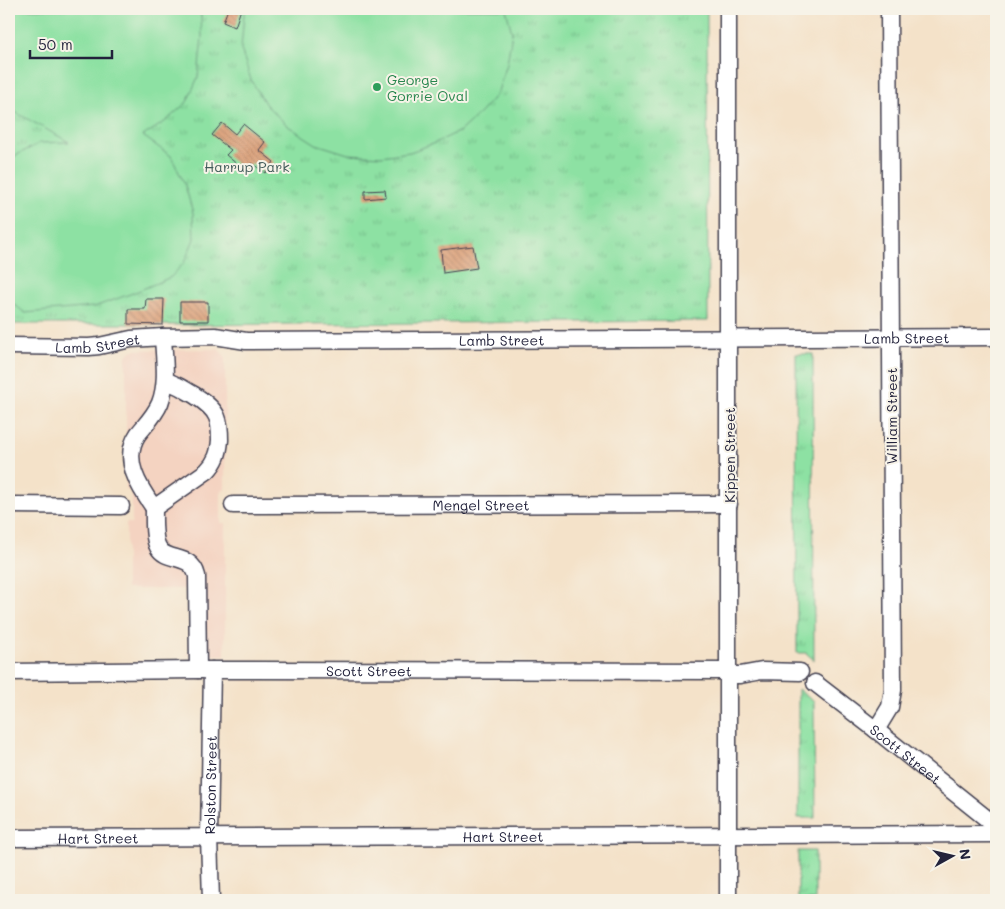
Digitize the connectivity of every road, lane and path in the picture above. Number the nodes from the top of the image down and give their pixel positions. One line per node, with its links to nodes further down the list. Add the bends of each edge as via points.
1 (728, 9): 6 (street, Kippen Street)
2 (889, 9): 5 (street, William Street)
3 (163, 337): 6 (street, Lamb Street, via 215,336 246,341); 7 (street, Lamb Street, via 89,347); 8 (street)
4 (996, 337): 5 (street, Lamb Street)
5 (890, 338): 6 (street, Lamb Street); 19 (street, William Street, via 893,690 890,706)
6 (728, 339): 9 (street, Kippen Street)
7 (9, 346)
8 (165, 380): 13 (street, via 160,404 133,441 131,452 132,469); 13 (street, via 187,390 212,408 219,422 219,450 214,464 207,471)
9 (729, 504): 10 (street, Mengel Street); 17 (street, Kippen Street)
10 (233, 505)
11 (9, 506): 12 (street)
12 (121, 506)
13 (154, 508): 14 (street, Rolston Street, via 159,550 190,563 195,569)
14 (205, 670): 15 (street, Scott Street); 17 (street, Scott Street); 23 (street, Rolston Street)
15 (9, 672)
16 (800, 672): 17 (street, Scott Street)
17 (728, 673): 22 (street, Kippen Street)
18 (815, 683): 19 (street, Scott Street)
19 (876, 730): 20 (street, Scott Street)
20 (996, 826)
21 (996, 834): 22 (street, Hart Street)
22 (729, 836): 23 (street, Hart Street); 26 (street, Kippen Street)
23 (210, 837): 24 (street, Hart Street); 25 (street, Rolston Street)
24 (9, 838)
25 (211, 900)
26 (728, 900)

